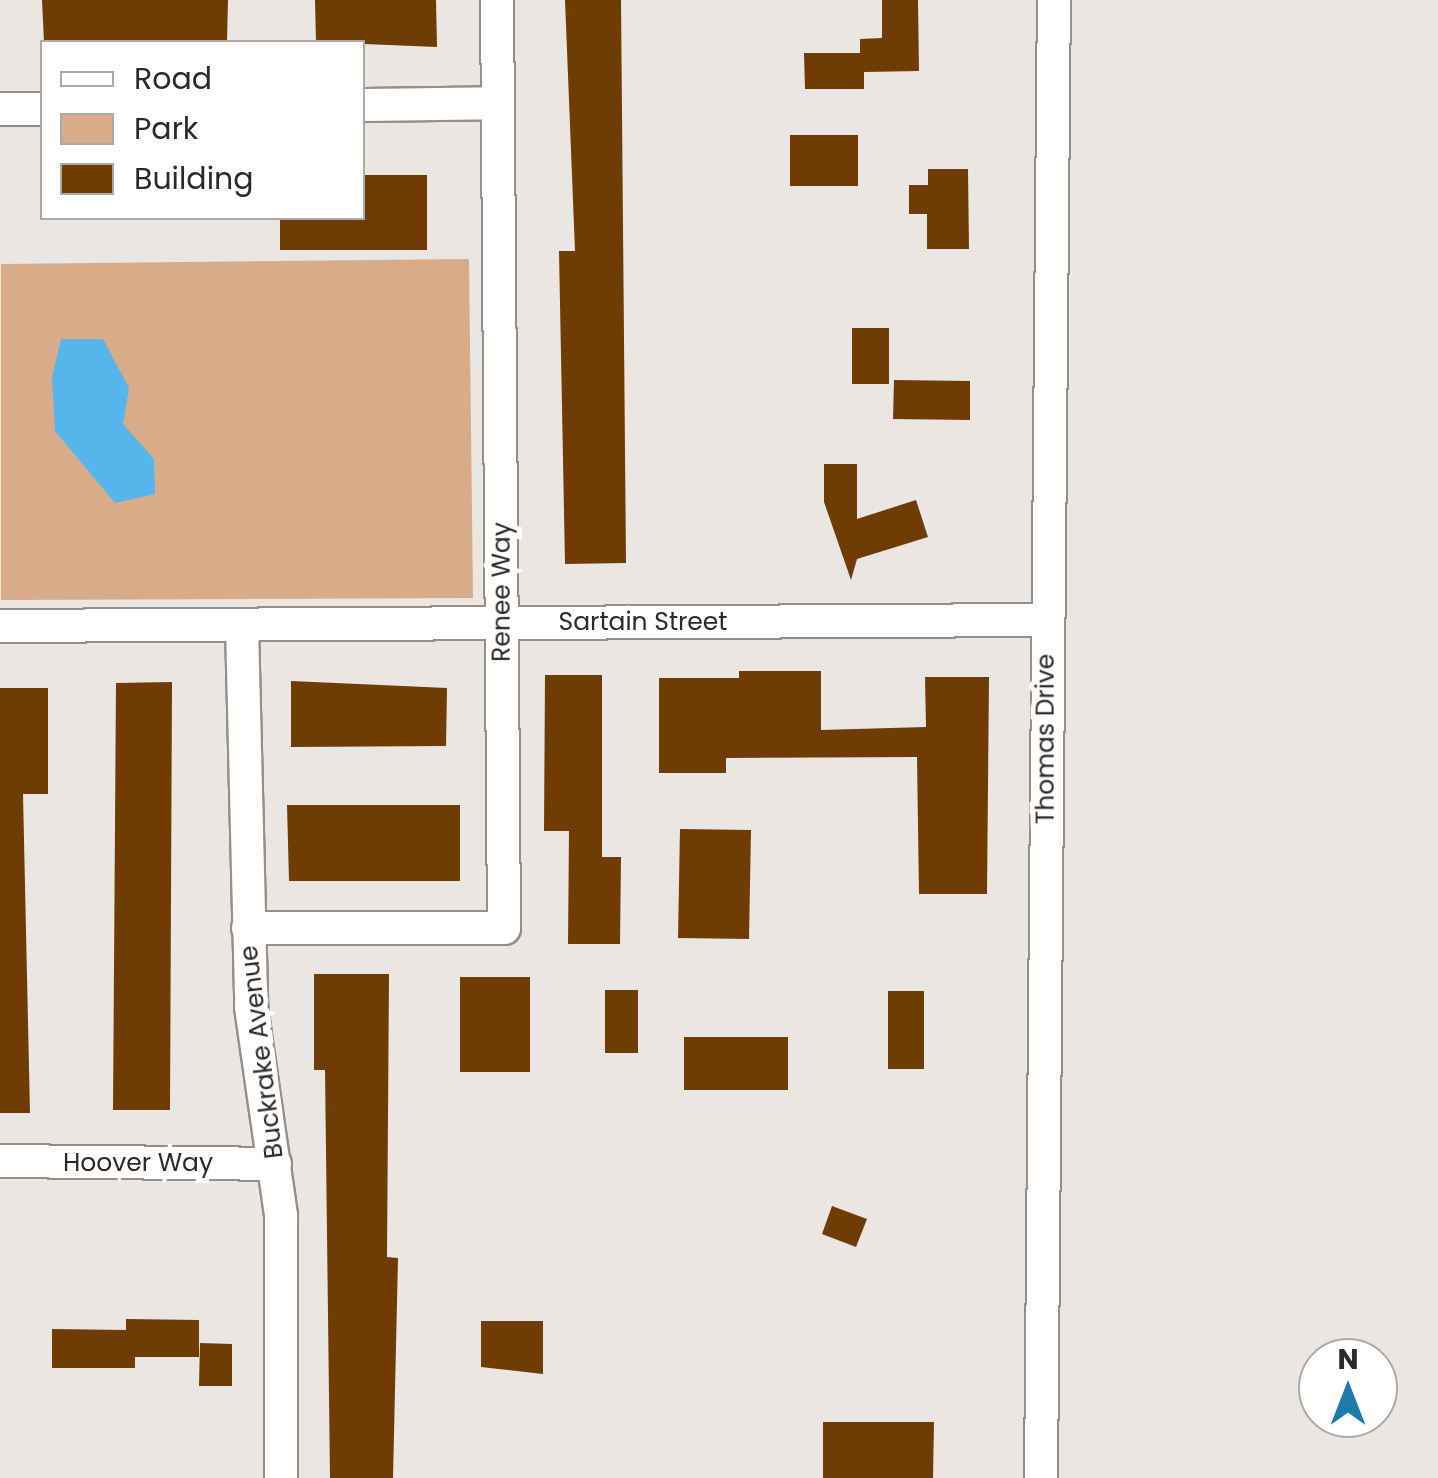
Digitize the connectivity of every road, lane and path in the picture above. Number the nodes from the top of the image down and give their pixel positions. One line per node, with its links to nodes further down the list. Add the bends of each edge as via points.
1 (496, 0): 3 (street, Renee Way)
2 (1054, 0): 7 (street, Thomas Drive)
3 (498, 103): 4 (street); 8 (street, Renee Way)
4 (365, 105)
5 (0, 109): 6 (street)
6 (40, 109)
7 (1047, 620): 8 (street, Sartain Street); 15 (street, Thomas Drive)
8 (502, 622): 10 (street, Sartain Street); 11 (street, Renee Way, via 504,928)
9 (0, 626): 10 (street, Sartain Street)
10 (242, 626): 11 (street, Buckrake Avenue)
11 (248, 928): 13 (street, Buckrake Avenue, via 251,1007)
12 (0, 1162): 13 (street, Hoover Way)
13 (275, 1164): 14 (street, Buckrake Avenue)
14 (281, 1478)
15 (1040, 1478)

